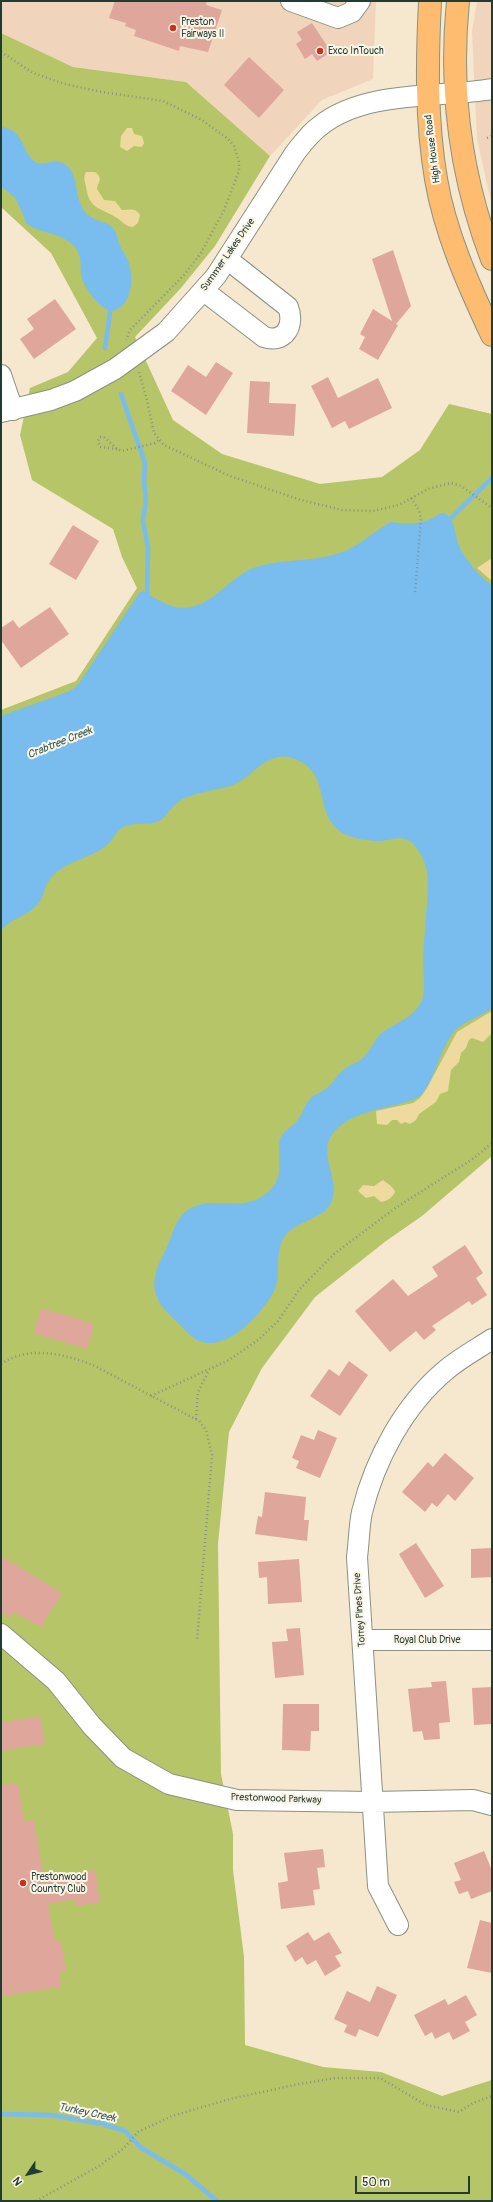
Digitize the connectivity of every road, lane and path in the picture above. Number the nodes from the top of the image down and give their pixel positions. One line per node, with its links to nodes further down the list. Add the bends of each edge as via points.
1 (291, 1): 2 (street, via 338,18 352,12)
2 (360, 1)
3 (430, 1): 8 (main road, High House Road)
4 (458, 1): 7 (main road)
5 (1, 52): 15 (path, via 34,73 65,84 163,102 202,120 234,146 239,171 224,210 201,253 185,274 130,330 125,338)
6 (492, 89): 7 (street, Summer Lakes Drive)
7 (454, 94): 8 (street, Summer Lakes Drive); 11 (main road, via 464,170 471,200)
8 (427, 95): 12 (street, Summer Lakes Drive, via 370,104 335,115 321,125 295,153); 14 (main road, High House Road, via 436,180 470,288)
9 (492, 136): 10 (path)
10 (487, 138)
11 (492, 259)
12 (227, 260): 13 (street, Summer Lakes Drive); 13 (street, via 288,307 292,316 288,329 278,338 272,340 264,337)
13 (204, 291): 18 (street, Summer Lakes Drive, via 166,332 109,373 51,400)
14 (492, 336)
15 (126, 343)
16 (136, 366): 19 (path, via 154,433)
17 (1, 375): 18 (street, Summer Lakes Drive)
18 (7, 411)
19 (160, 439): 20 (path, via 155,443); 21 (path, via 164,445 230,476 301,500 342,510 373,511 399,505)
20 (117, 450): 20 (path, via 104,437 100,437 100,447)
21 (412, 498): 22 (path, via 428,489 452,483 461,486); 23 (path, via 421,519)
22 (491, 508)
23 (415, 593)
24 (492, 1143): 27 (path, via 474,1158 394,1209 334,1254 300,1290 278,1321 258,1340 229,1360)
25 (492, 1339): 31 (street, Torrey Pines Drive, via 447,1369 420,1396 380,1458 362,1514 357,1557)
26 (1, 1364): 28 (path, via 22,1354 63,1355 93,1365)
27 (208, 1370): 28 (path); 29 (path, via 198,1392)
28 (152, 1396): 29 (path)
29 (196, 1419): 33 (path, via 206,1430 212,1455)
30 (1, 1634): 34 (street, Prestonwood Parkway, via 56,1680 92,1726 122,1758 169,1784 237,1800)
31 (363, 1640): 32 (street, Royal Club Drive); 34 (street, Torrey Pines Drive)
32 (492, 1640)
33 (197, 1641)
34 (372, 1802): 35 (street, Prestonwood Parkway, via 473,1800); 36 (street, Torrey Pines Drive, via 378,1886)
35 (492, 1805)
36 (398, 1925)
37 (492, 2096): 38 (path, via 458,2112 426,2105 380,2078 335,2078 230,2099 172,2116 138,2132 123,2148 65,2186)
38 (36, 2201)

